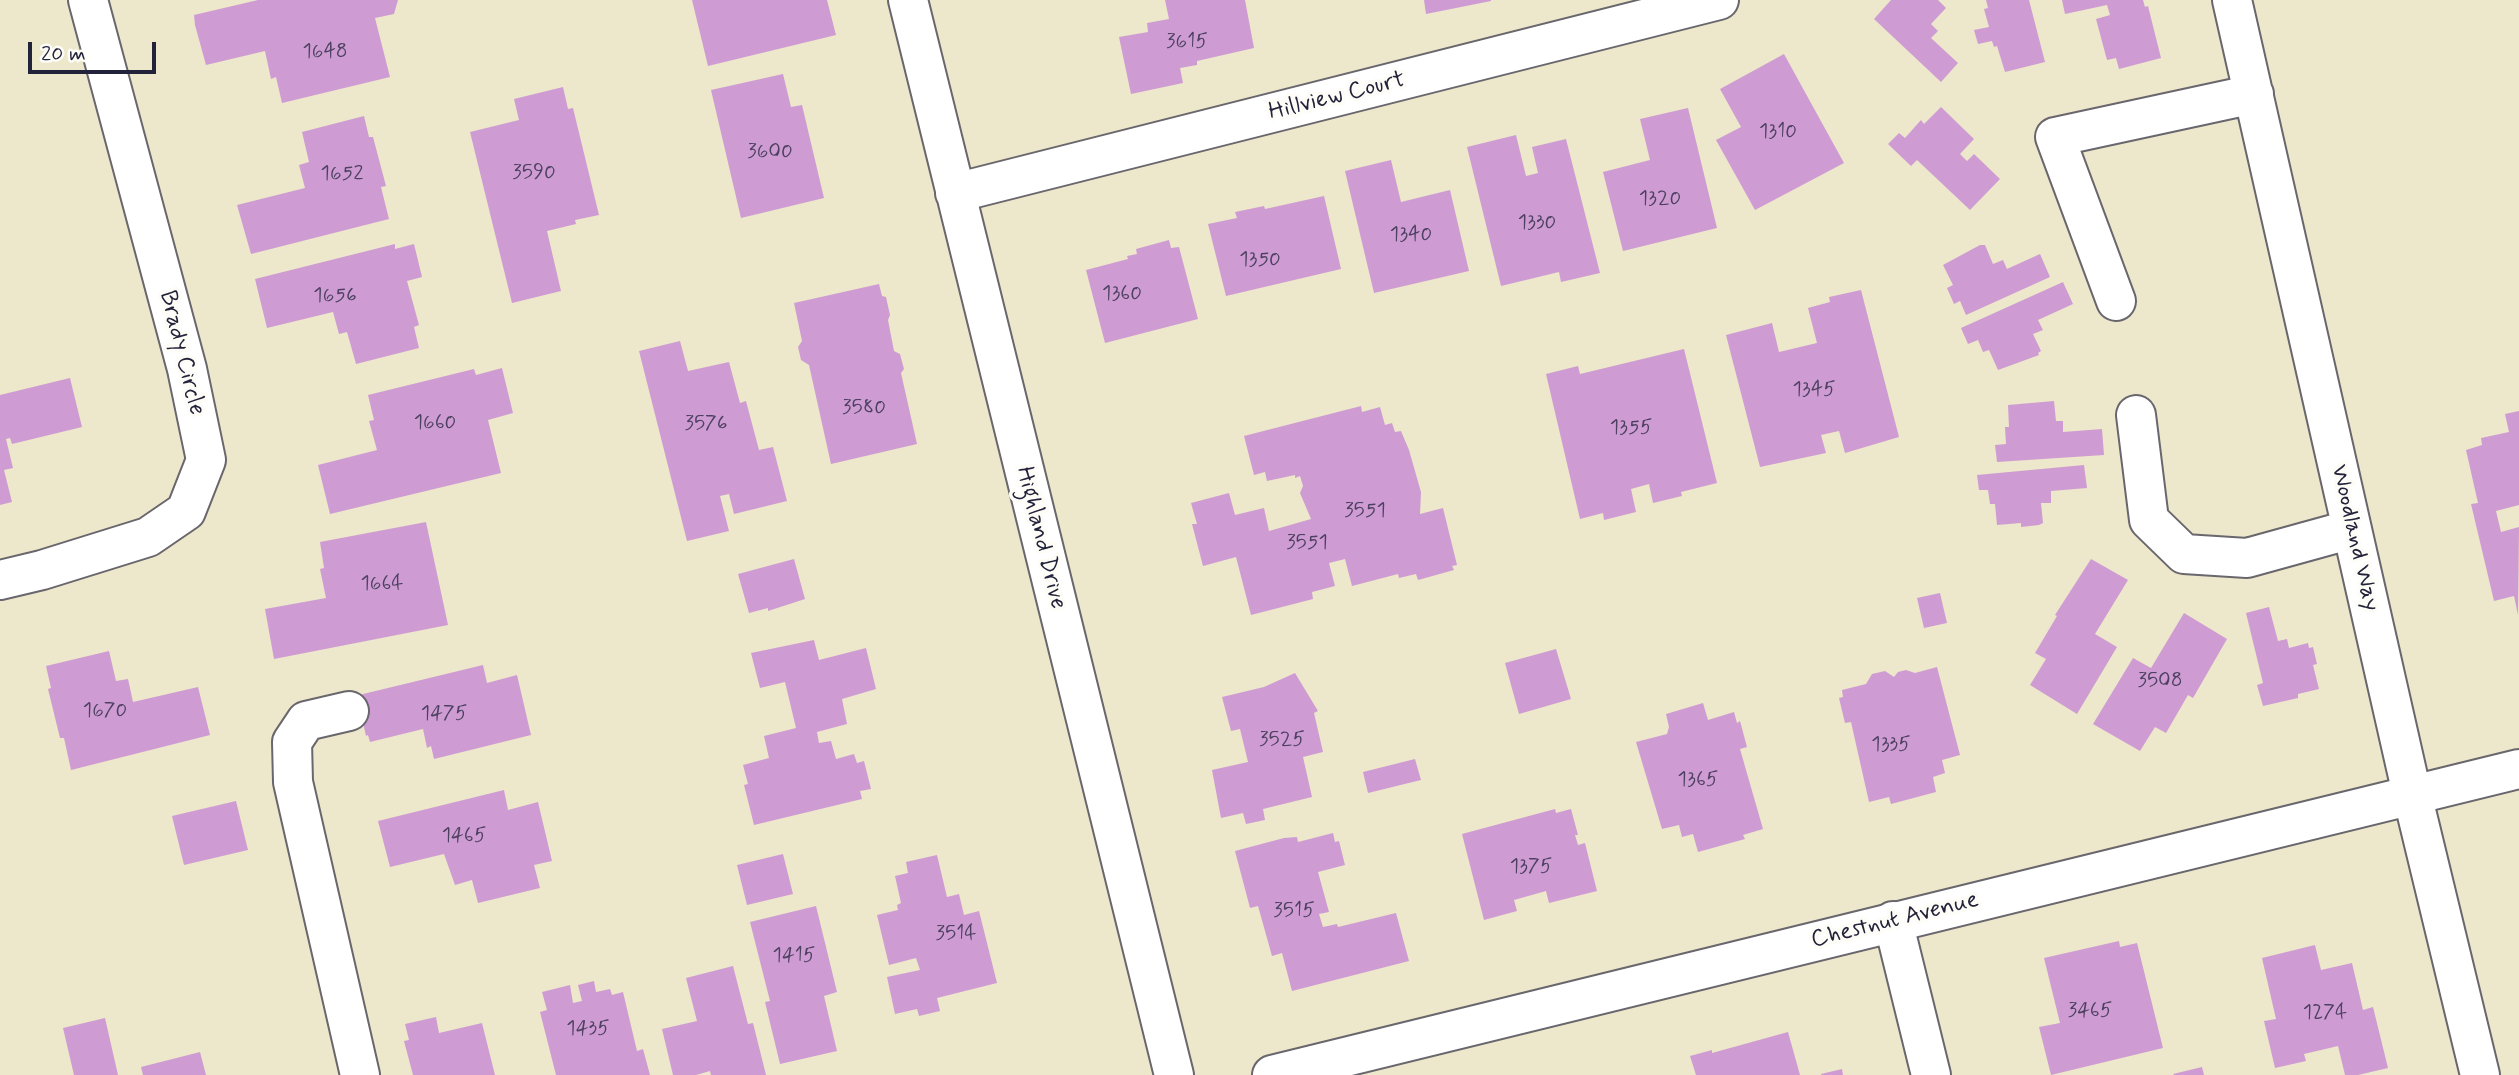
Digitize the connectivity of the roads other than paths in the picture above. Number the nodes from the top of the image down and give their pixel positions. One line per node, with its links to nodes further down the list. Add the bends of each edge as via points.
1 (88, 0): 10 (street, Brady Circle, via 187,369 206,460 186,511 148,537)
2 (908, 0): 6 (street, Highland Drive)
3 (1719, 0): 6 (street, Hillview Court)
4 (2232, 0): 5 (street, Woodland Way)
5 (2254, 94): 7 (street, via 2055,137); 9 (street, Woodland Way)
6 (955, 193): 16 (street, Highland Drive)
7 (2116, 301)
8 (2136, 415): 9 (street, via 2149,520 2184,554 2248,558)
9 (2352, 529): 13 (street, Woodland Way)
10 (0, 580)
11 (349, 711): 15 (street, via 306,721 292,742 293,782)
12 (2519, 769): 13 (street, Chestnut Avenue)
13 (2412, 794): 14 (street, Chestnut Avenue); 19 (street, Woodland Way)
14 (1893, 921): 17 (street, Chestnut Avenue); 18 (street)
15 (360, 1075)
16 (1174, 1075)
17 (1272, 1075)
18 (1931, 1075)
19 (2480, 1075)

